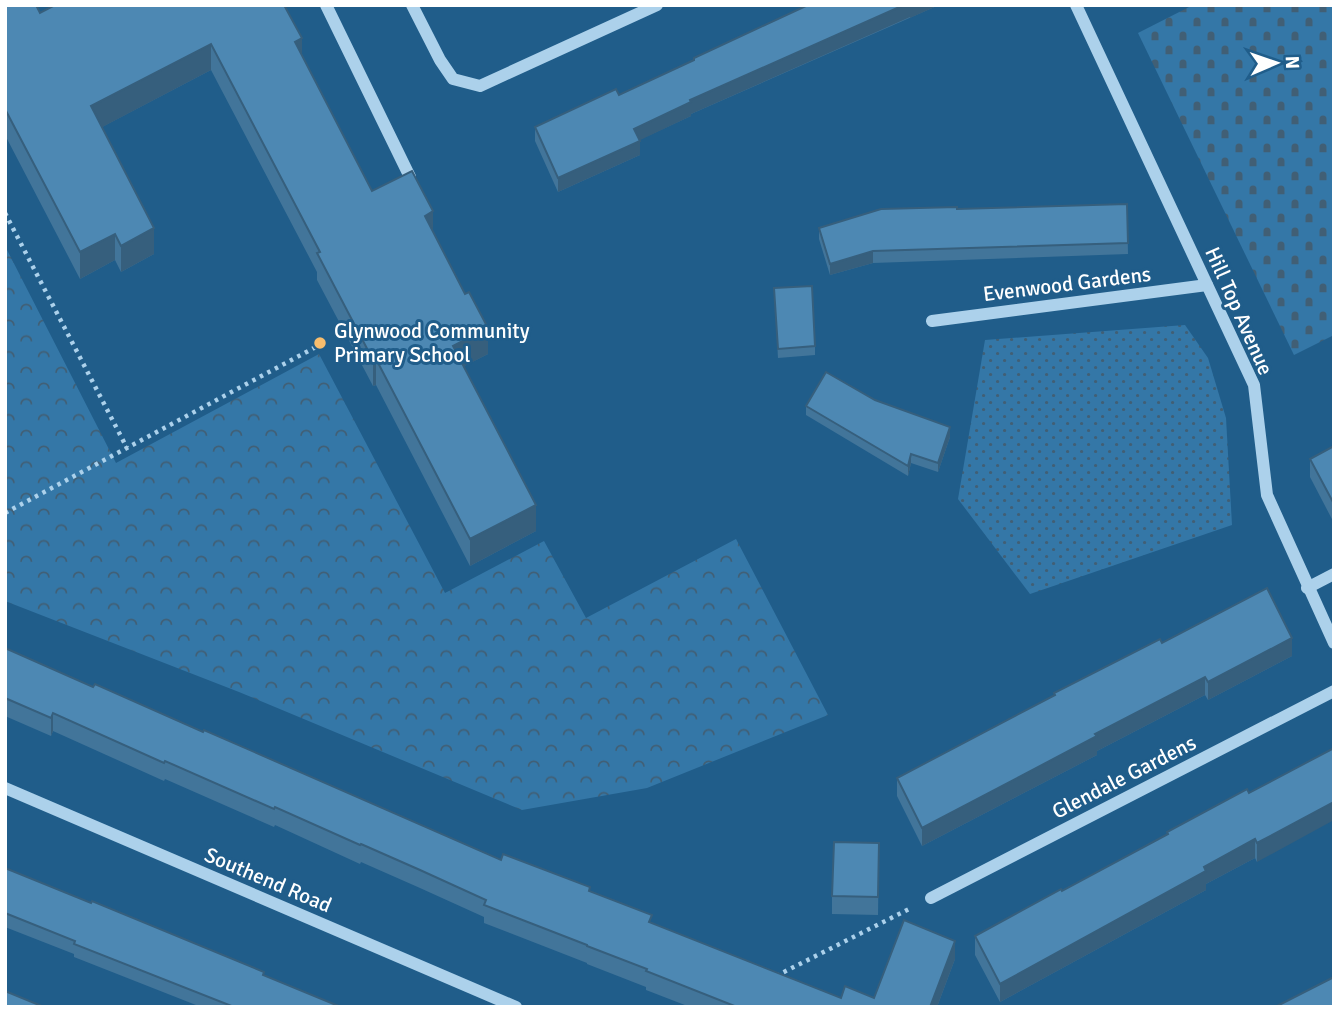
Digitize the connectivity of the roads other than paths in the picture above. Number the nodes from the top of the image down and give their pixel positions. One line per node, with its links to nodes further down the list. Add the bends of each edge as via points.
1 (326, 5): 5 (street)
2 (412, 5): 3 (street, via 453,79 481,86)
3 (657, 5)
4 (1076, 5): 6 (street, Hill Top Avenue)
5 (410, 177)
6 (1206, 285): 7 (street, Evenwood Gardens); 9 (street, Hill Top Avenue, via 1254,385 1267,495)
7 (932, 321)
8 (1334, 574): 9 (street)
9 (1307, 588): 10 (street, Hill Top Avenue)
10 (1334, 643)
11 (1334, 691): 13 (street, Glendale Gardens)
12 (5, 788): 14 (street, Southend Road)
13 (931, 898)
14 (516, 1007)

